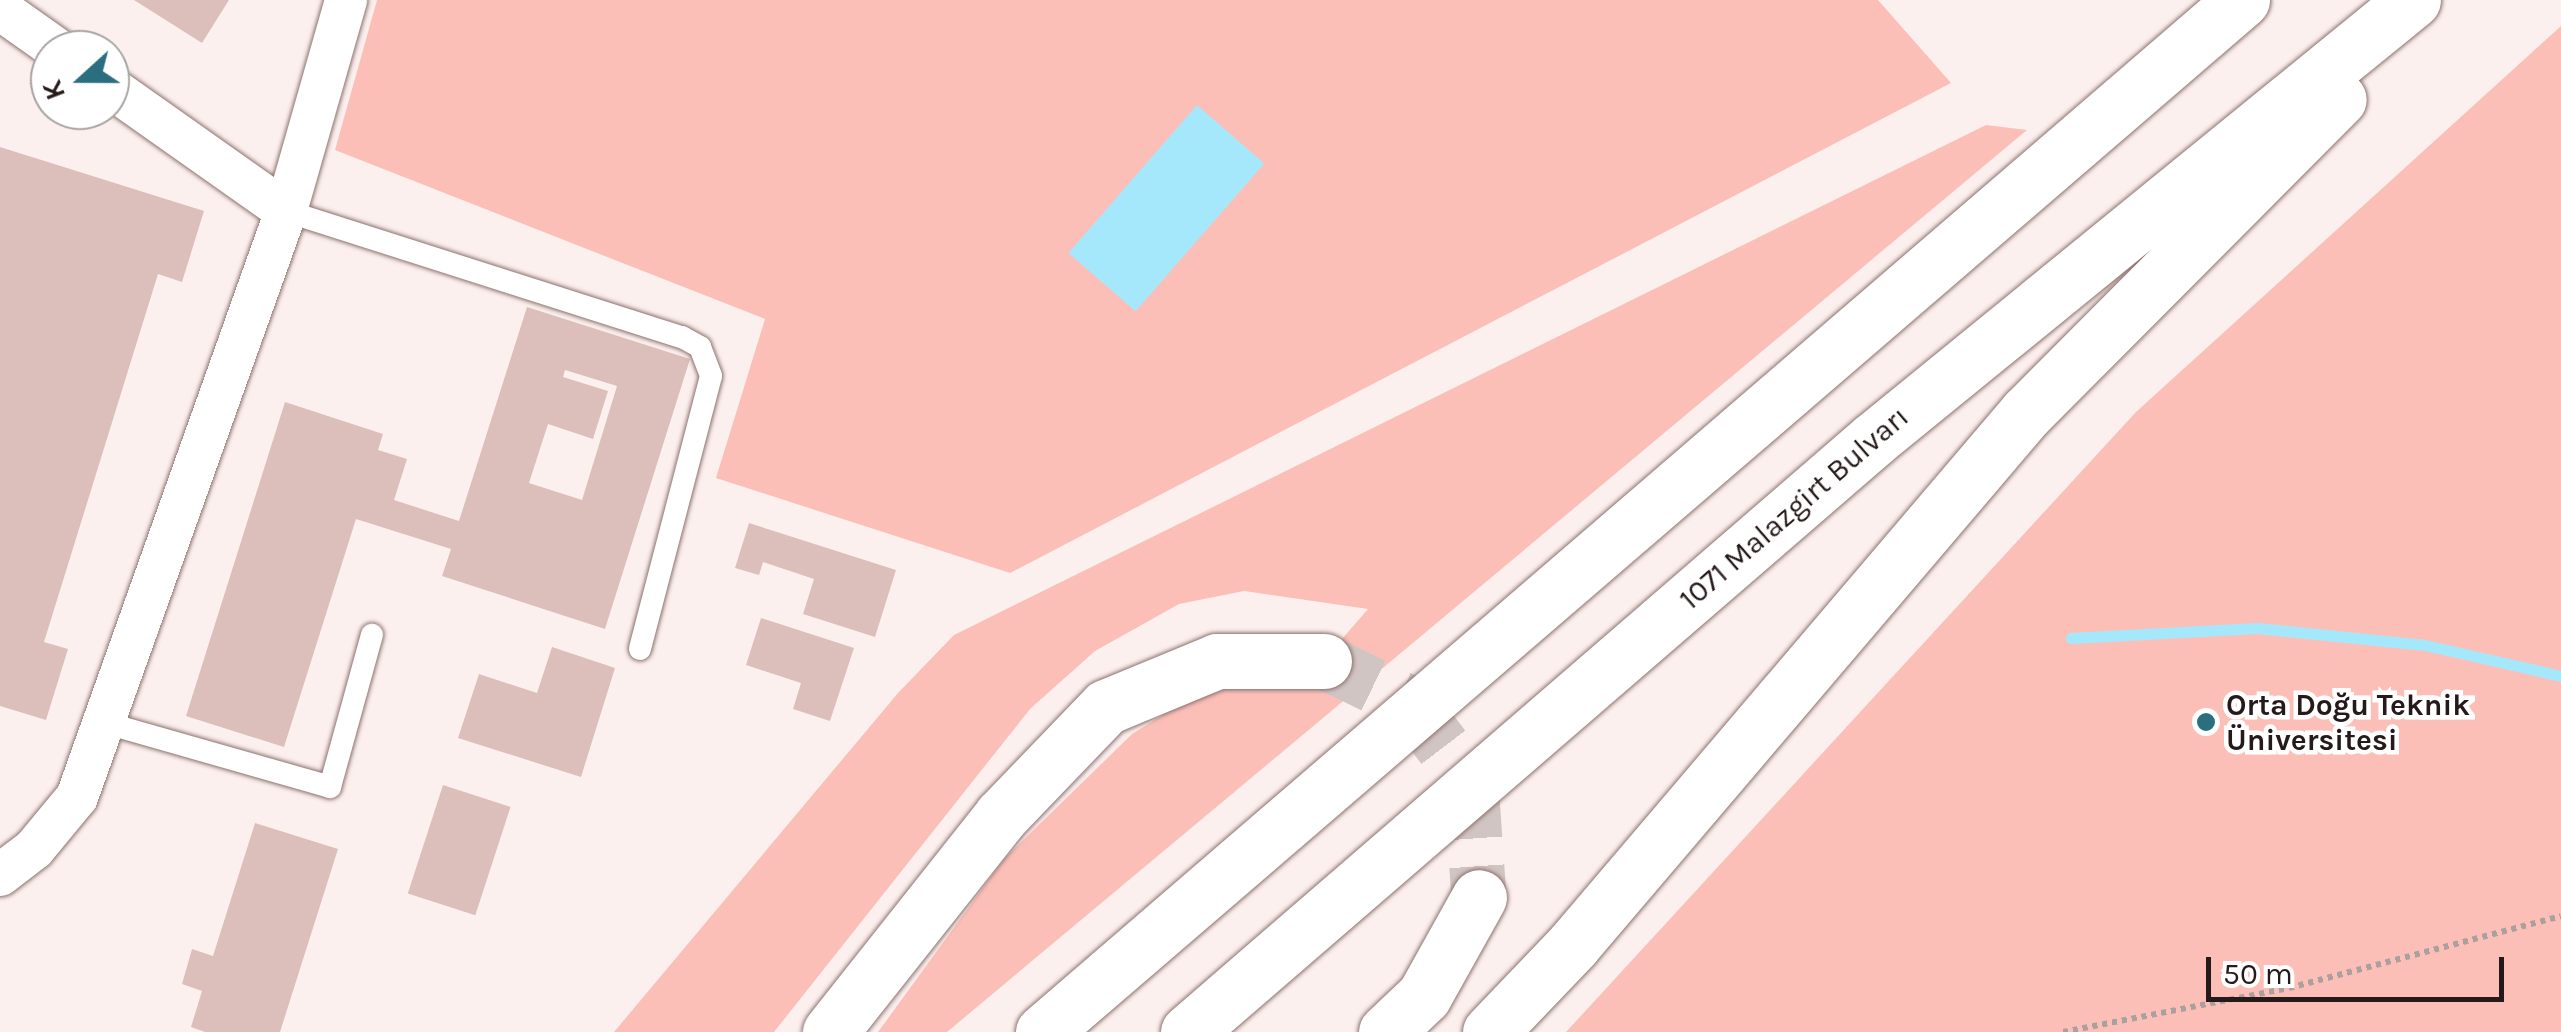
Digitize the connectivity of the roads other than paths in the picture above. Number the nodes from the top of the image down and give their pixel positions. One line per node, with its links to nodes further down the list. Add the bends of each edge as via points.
1 (346, 0): 8 (street)
2 (2242, 0): 16 (main road)
3 (2413, 0): 17 (main road, 1071 Malazgirt Bulvarı, via 1874,439)
4 (2438, 0): 19 (main road, via 2026,412 1573,945)
5 (0, 9): 6 (street)
6 (30, 30)
7 (130, 101): 8 (street)
8 (286, 211): 10 (lane, via 700,347 712,376); 12 (street)
9 (372, 635): 12 (lane, via 330,787)
10 (640, 649)
11 (1324, 660): 15 (main road, via 1217,661 1106,707 1002,816)
12 (106, 723): 13 (street, via 77,797 34,849)
13 (0, 875)
14 (1479, 897): 18 (main road, via 1424,996)
15 (830, 1032)
16 (1043, 1032)
17 (1188, 1032)
18 (1386, 1032)
19 (1490, 1032)

